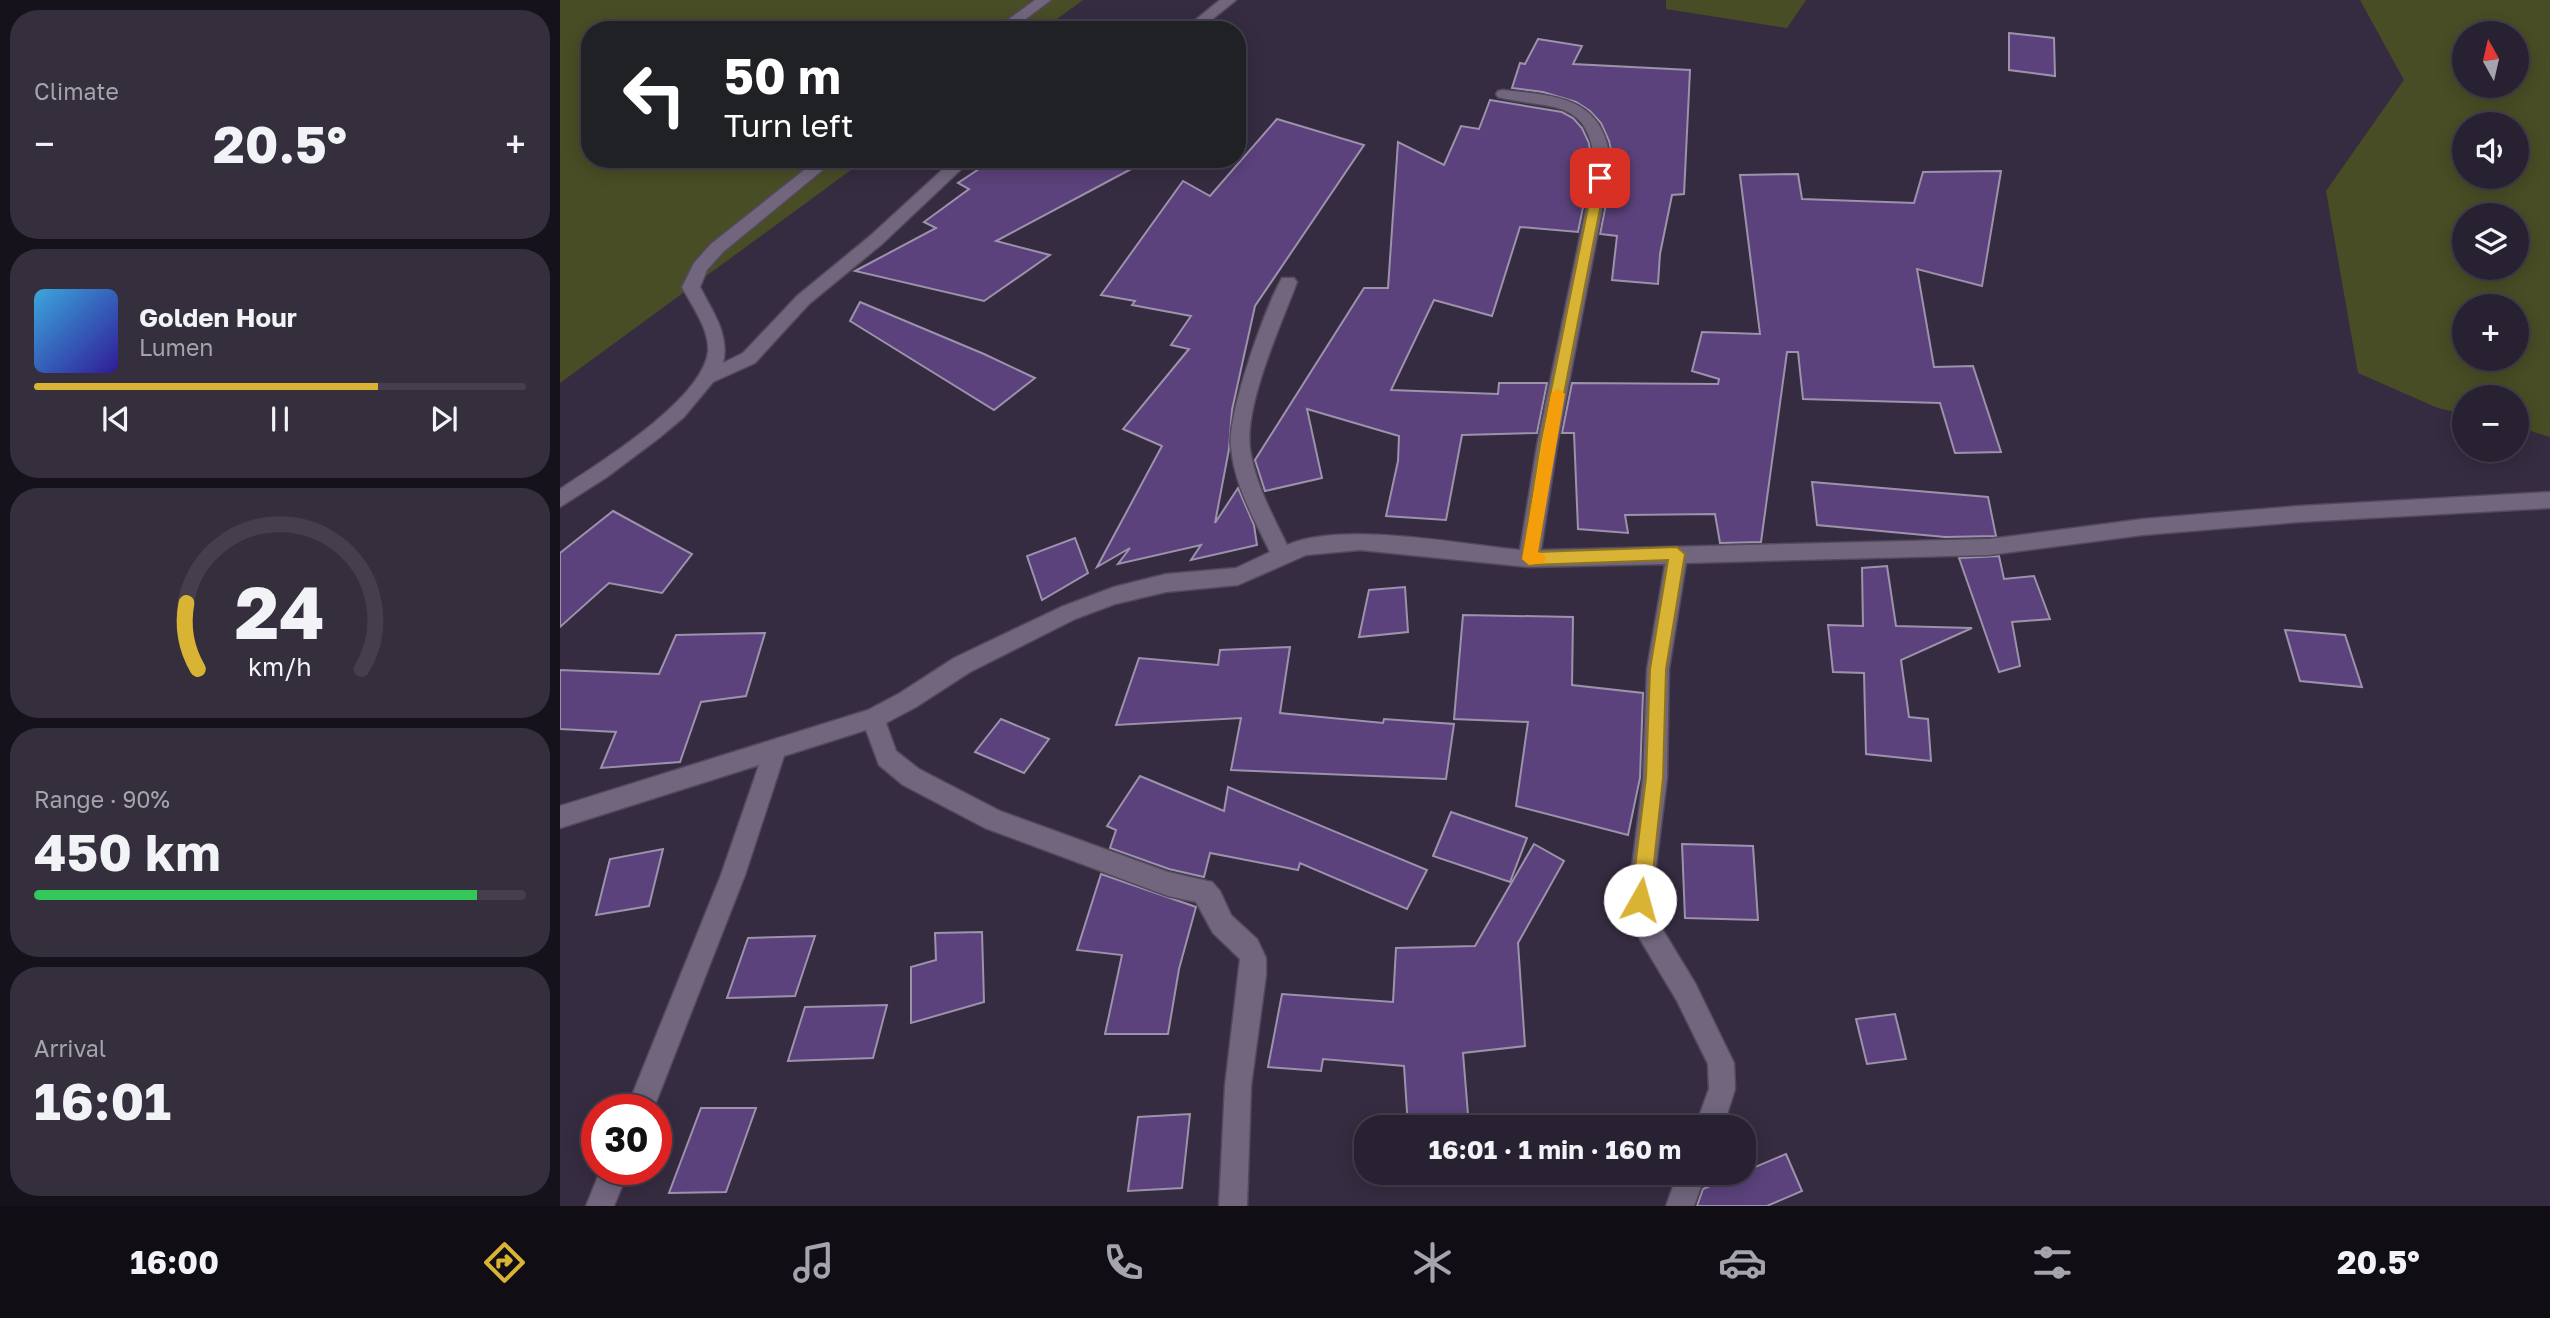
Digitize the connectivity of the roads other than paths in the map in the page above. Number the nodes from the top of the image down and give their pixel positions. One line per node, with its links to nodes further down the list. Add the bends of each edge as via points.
1 (1044, 0): 3 (street)
2 (1229, 0): 4 (street)
3 (1014, 21)
4 (1202, 21)
5 (1503, 94): 14 (street, via 1551,100 1573,108 1592,121 1603,148)
6 (817, 168): 9 (street, via 700,267 691,287 714,333 718,353)
7 (954, 168): 9 (street, via 803,300 749,358)
8 (1288, 282): 13 (street, via 1248,398 1239,444 1254,499)
9 (710, 376): 10 (street, via 681,409 625,455)
10 (560, 499)
11 (2550, 500): 12 (street, via 2143,527 1989,547)
12 (1677, 554): 14 (street); 19 (street, via 1658,669 1655,778 1640,900 1647,927 1686,992 1720,1063 1722,1089)
13 (1282, 556): 14 (street, via 1303,547 1360,542); 15 (street, via 1238,576 1166,583 1068,613 962,665)
14 (1529, 559)
15 (873, 718): 16 (street); 23 (street, via 887,758 911,778 993,820 1168,884 1203,891 1222,924 1248,948 1253,975 1238,1086)
16 (775, 750): 17 (street); 18 (street, via 733,875)
17 (560, 817)
18 (645, 1094)
19 (1713, 1115)
20 (609, 1185): 22 (street)
21 (1687, 1185): 24 (street)
22 (600, 1206)
23 (1233, 1206)
24 (1680, 1206)

